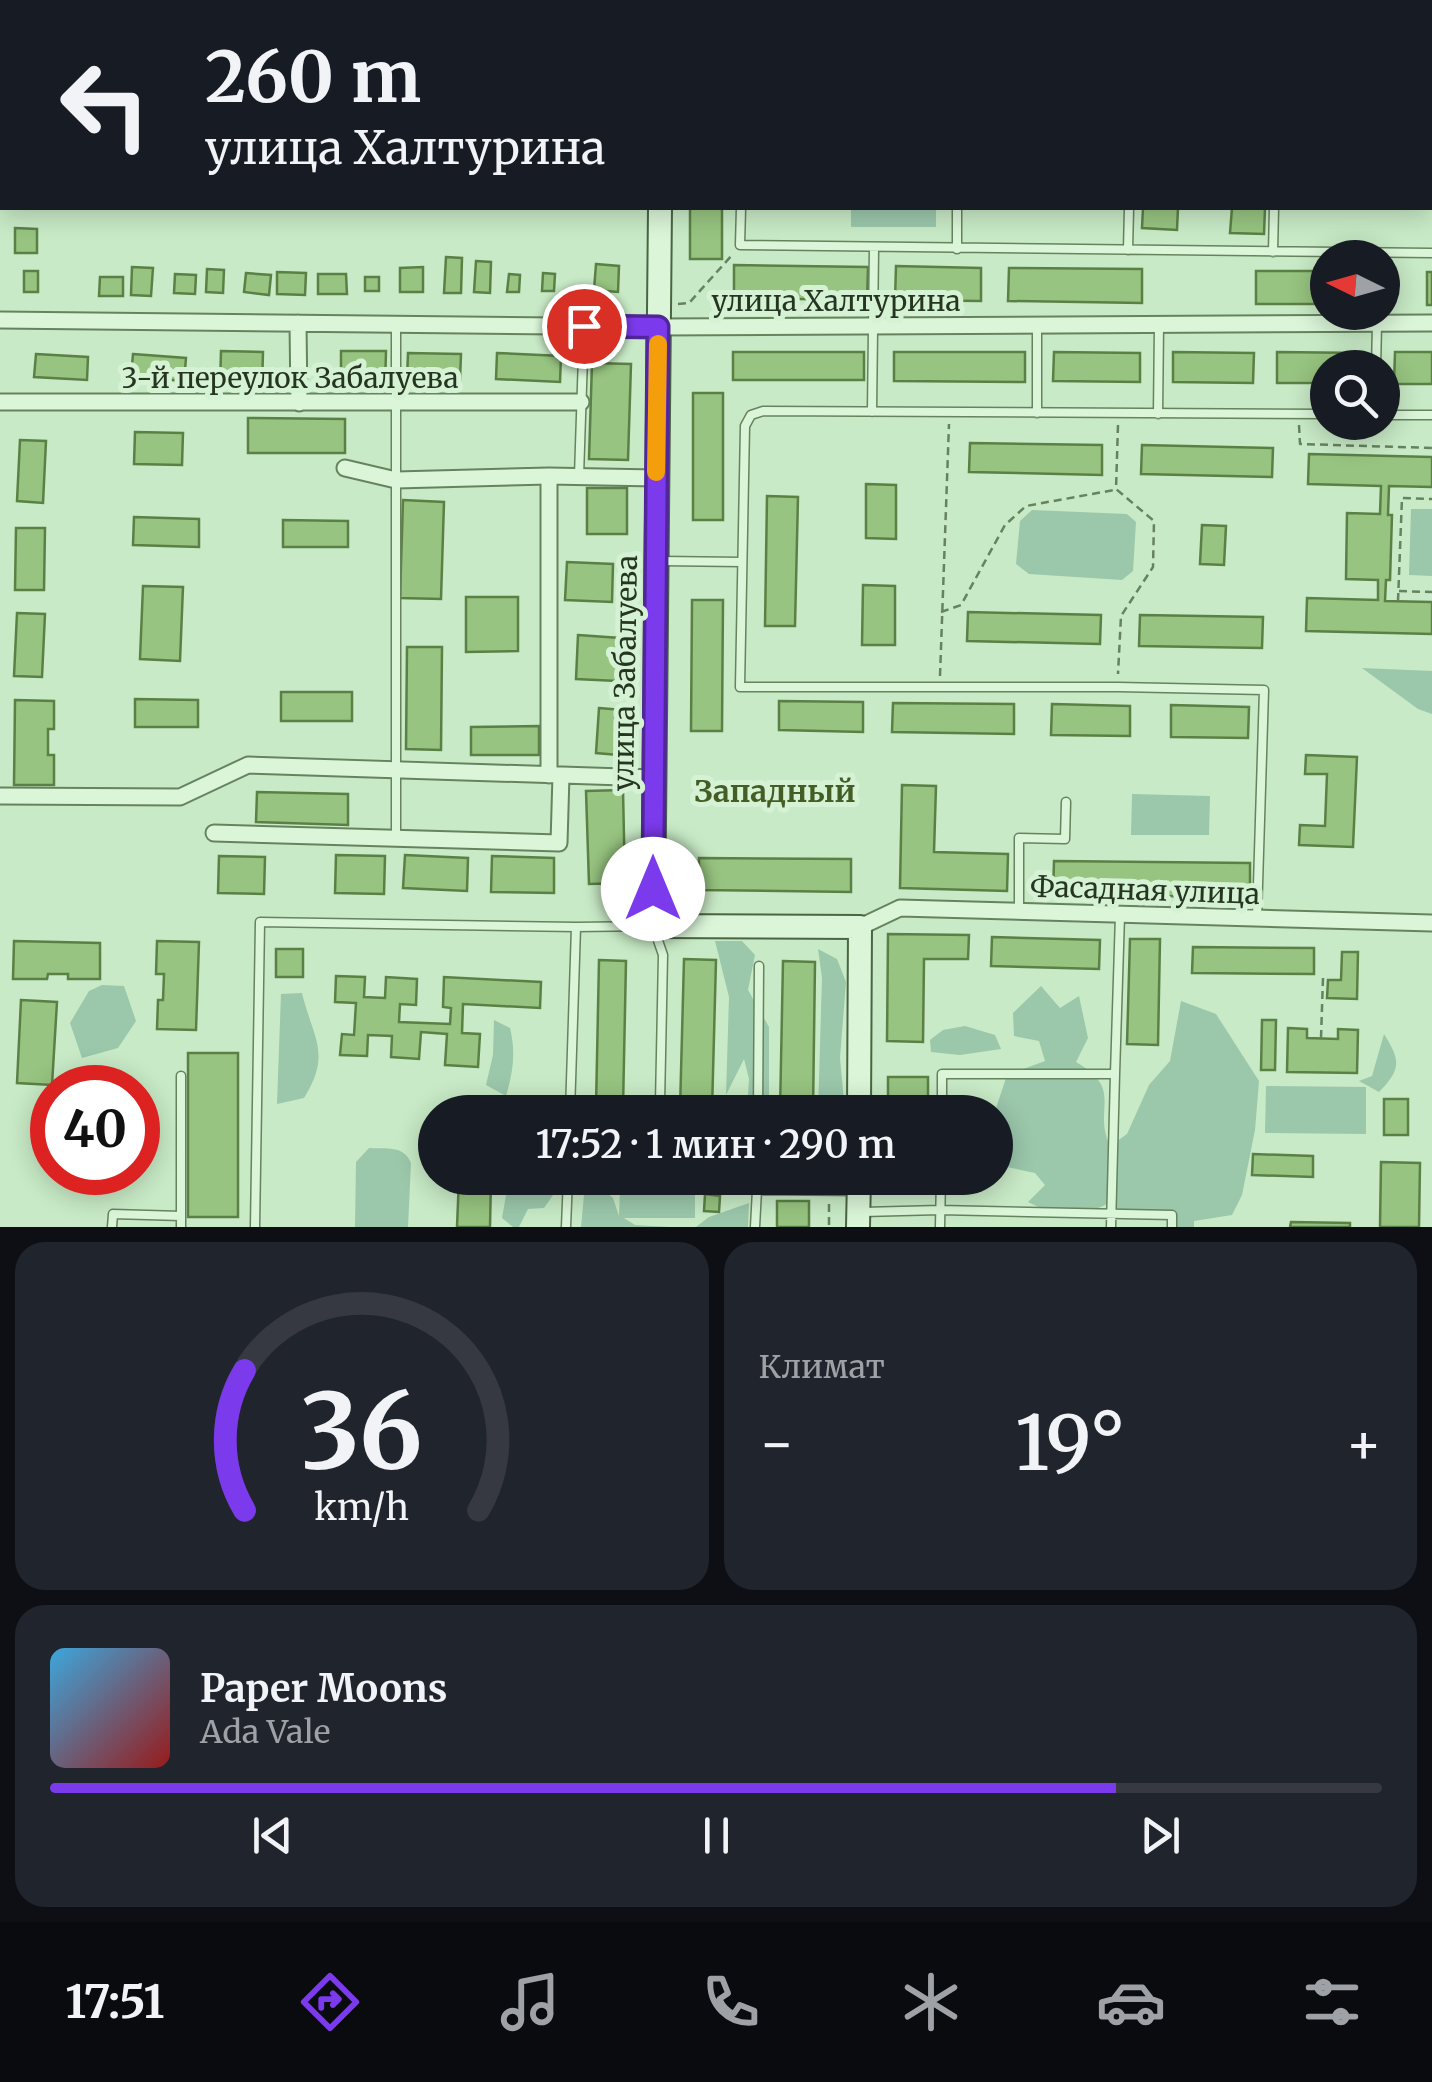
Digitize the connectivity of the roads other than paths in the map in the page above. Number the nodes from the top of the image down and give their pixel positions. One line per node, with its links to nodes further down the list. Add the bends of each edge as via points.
1 (660, 210): 11 (street, улица Забалуева)
2 (740, 210): 6 (lane, via 740,246)
3 (958, 210): 7 (lane)
4 (1130, 210): 8 (lane)
5 (1274, 210): 9 (lane)
6 (874, 248): 7 (lane); 21 (lane)
7 (957, 249): 8 (lane)
8 (1128, 250): 9 (lane)
9 (1273, 252): 10 (lane)
10 (1432, 254)
11 (658, 316): 20 (street, улица Халтурина); 21 (street, улица Халтурина); 35 (street, улица Забалуева)
12 (0, 320): 13 (street, улица Халтурина)
13 (298, 323): 14 (street, улица Халтурина); 24 (street)
14 (396, 324): 20 (street, улица Халтурина); 25 (lane)
15 (1310, 324): 19 (street, улица Халтурина)
16 (1400, 324): 17 (street, улица Халтурина)
17 (1432, 324)
18 (1037, 325): 19 (street, улица Халтурина); 21 (street, улица Халтурина); 27 (lane)
19 (1159, 325): 28 (lane)
20 (584, 326): 23 (lane)
21 (873, 326): 26 (lane)
22 (0, 402): 24 (street, 3-й переулок Забалуева)
23 (581, 402): 25 (street, 3-й переулок Забалуева); 34 (lane)
24 (299, 403): 25 (street, 3-й переулок Забалуева)
25 (398, 403): 36 (lane)
26 (872, 412): 27 (lane); 38 (lane, via 752,415 745,426)
27 (1036, 413): 28 (lane)
28 (1158, 414): 29 (lane)
29 (1310, 414)
30 (1400, 415): 31 (lane)
31 (1432, 415)
32 (345, 468): 36 (street)
33 (549, 476): 34 (street); 36 (street); 40 (street)
34 (579, 476): 35 (street)
35 (656, 478): 37 (street, улица Забалуева)
36 (396, 480): 39 (lane)
37 (656, 561): 38 (lane); 41 (street, улица Забалуева)
38 (742, 562): 48 (lane, via 740,686 1264,690)
39 (396, 770): 40 (street); 42 (street, via 248,766 180,797); 45 (lane)
40 (555, 775): 41 (street); 45 (street, via 560,842)
41 (654, 778): 50 (street, улица Забалуева)
42 (0, 796)
43 (1066, 802): 46 (lane, via 1065,839 1020,838)
44 (214, 833): 45 (street)
45 (396, 838)
46 (1019, 912): 47 (street, Фасадная улица); 52 (street, Фасадная улица, via 900,908)
47 (1120, 914): 48 (street, Фасадная улица); 54 (lane)
48 (1257, 918): 49 (street, Фасадная улица)
49 (1432, 923)
50 (653, 926): 51 (lane); 52 (street); 57 (lane, via 663,955)
51 (576, 927): 56 (lane); 70 (lane, via 260,922)
52 (860, 928): 59 (street)
53 (759, 966): 58 (lane)
54 (1115, 1074): 60 (lane, via 942,1074); 66 (lane)
55 (181, 1076): 67 (lane)
56 (571, 1095)
57 (660, 1095)
58 (758, 1095)
59 (859, 1095)
60 (942, 1095)
61 (567, 1195): 71 (lane)
62 (757, 1195): 72 (lane)
63 (940, 1195): 65 (lane)
64 (858, 1202): 65 (lane)
65 (940, 1210): 66 (lane); 73 (lane)
66 (1112, 1213): 74 (lane); 75 (lane, via 1172,1214)
67 (181, 1216): 68 (lane, via 112,1214); 69 (lane)
68 (112, 1227)
69 (180, 1227)
70 (255, 1227)
71 (566, 1227)
72 (755, 1227)
73 (940, 1227)
74 (1111, 1227)
75 (1172, 1227)

